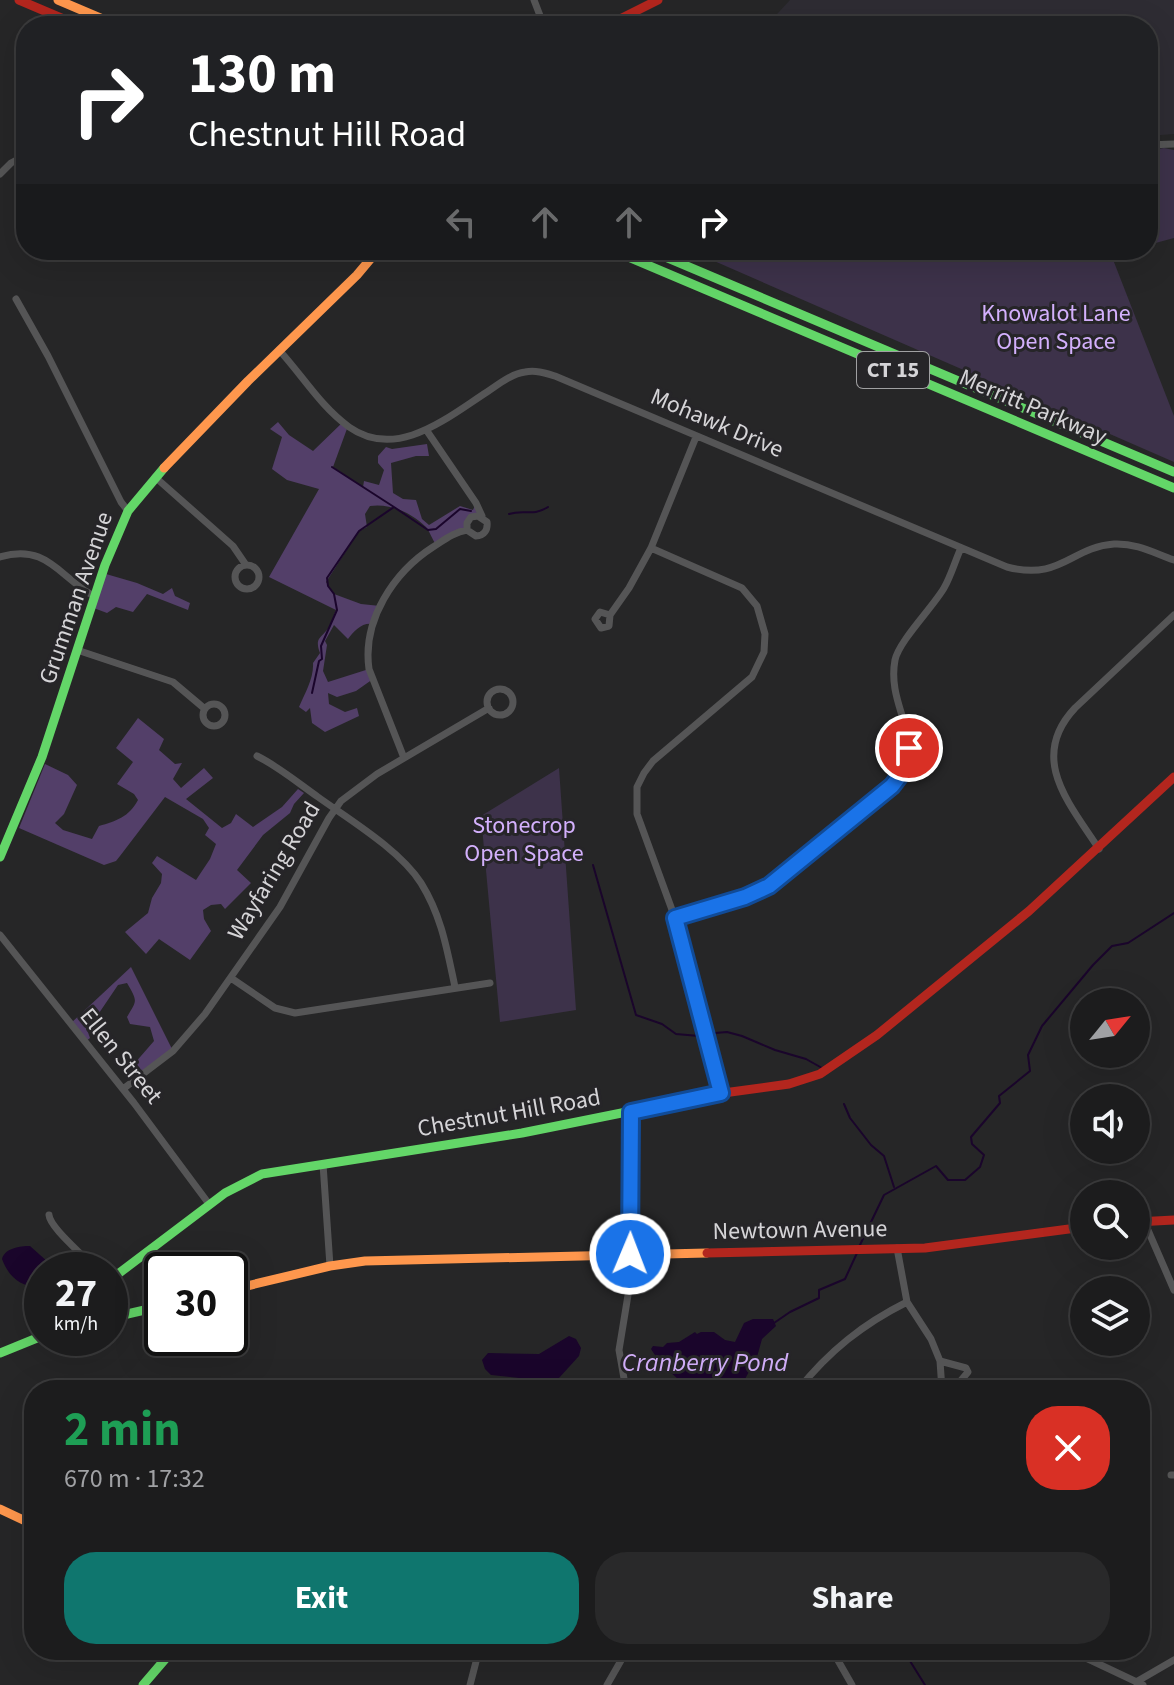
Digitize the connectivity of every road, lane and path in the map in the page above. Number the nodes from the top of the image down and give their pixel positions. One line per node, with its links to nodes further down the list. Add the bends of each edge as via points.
1 (19, 0): 4 (main road)
2 (58, 0): 5 (main road)
3 (658, 0): 6 (main road)
4 (57, 16)
5 (96, 16)
6 (635, 16)
7 (16, 160): 8 (street)
8 (0, 174)
9 (370, 260): 13 (main road, Grumman Avenue)
10 (636, 260): 18 (main road, Merritt Parkway / CT 15)
11 (673, 260): 16 (main road, Merritt Parkway / CT 15)
12 (16, 299): 19 (street)
13 (279, 350): 14 (street, Mohawk Drive, via 357,432 386,440); 17 (main road, Grumman Avenue)
14 (427, 431): 15 (street, Mohawk Drive, via 510,377 536,371); 20 (street)
15 (696, 437): 22 (street); 23 (street, Mohawk Drive)
16 (1174, 472)
17 (155, 477): 19 (main road, Grumman Avenue); 26 (street, via 233,546)
18 (1174, 488)
19 (128, 511): 27 (main road, Grumman Avenue)
20 (482, 517): 21 (street, via 468,520); 21 (street, via 487,526 483,535)
21 (467, 530): 34 (street, via 406,567 380,606 369,639 369,669)
22 (651, 548): 28 (street); 39 (street, via 742,588 757,606 765,634 752,677 653,761 637,787 640,824)
23 (961, 548): 25 (street, Mohawk Drive, via 1025,572 1111,544 1142,547); 39 (street, via 944,588 895,659 909,748 902,775 769,886)
24 (0, 555): 27 (street, via 45,558)
25 (1174, 560)
26 (246, 565)
27 (94, 596): 30 (main road, Grumman Avenue)
28 (610, 615)
29 (1174, 615): 37 (street, via 1075,708 1056,734 1057,780)
30 (77, 650): 32 (street, via 173,682); 38 (main road, Grumman Avenue, via 42,757)
31 (489, 708): 34 (street, Wayfaring Road)
32 (205, 709)
33 (257, 756): 36 (street)
34 (404, 758): 36 (street, Wayfaring Road, via 364,782)
35 (1174, 777): 37 (main road, Chestnut Hill Road)
36 (334, 809): 41 (street, Wayfaring Road, via 288,895); 43 (street, via 417,878 444,931)
37 (1099, 849): 45 (main road, Chestnut Hill Road, via 950,977 833,1067 789,1084)
38 (0, 857)
39 (675, 918): 45 (street)
40 (0, 935): 44 (street, Ellen Street)
41 (231, 978): 43 (street, via 275,1008 295,1013); 44 (street, Wayfaring Road, via 190,1033)
42 (490, 983): 43 (street)
43 (455, 987)
44 (123, 1089): 48 (street, Ellen Street)
45 (721, 1093): 46 (main road, Chestnut Hill Road)
46 (631, 1112): 47 (main road, Chestnut Hill Road); 56 (street)
47 (323, 1164): 48 (main road, Chestnut Hill Road, via 254,1176); 58 (street)
48 (209, 1204): 57 (main road, Chestnut Hill Road)
49 (49, 1215): 55 (street, via 51,1225)
50 (1174, 1220): 51 (main road)
51 (1150, 1221)
52 (1070, 1229): 54 (main road, Newtown Avenue)
53 (1150, 1242): 60 (street)
54 (897, 1248): 56 (main road, Newtown Avenue); 61 (street)
55 (81, 1252)
56 (630, 1254): 58 (main road, Newtown Avenue, via 376,1260); 65 (street, via 619,1350)
57 (128, 1266)
58 (330, 1266): 59 (main road, Newtown Avenue)
59 (248, 1286)
60 (1174, 1290)
61 (907, 1302): 64 (street); 66 (street, via 840,1345)
62 (24, 1342): 63 (main road)
63 (0, 1353)
64 (940, 1361): 67 (street); 68 (street, via 966,1368)
65 (624, 1380)
66 (807, 1380)
67 (941, 1380)
68 (961, 1380)
69 (0, 1509): 70 (main road)
70 (24, 1520)
71 (164, 1660): 78 (main road)
72 (476, 1660): 79 (street)
73 (621, 1660): 80 (street)
74 (838, 1660): 81 (street)
75 (1091, 1660): 77 (street)
76 (1174, 1660): 77 (street)
77 (1140, 1683)
78 (143, 1685)
79 (470, 1685)
80 (607, 1685)
81 (852, 1685)

